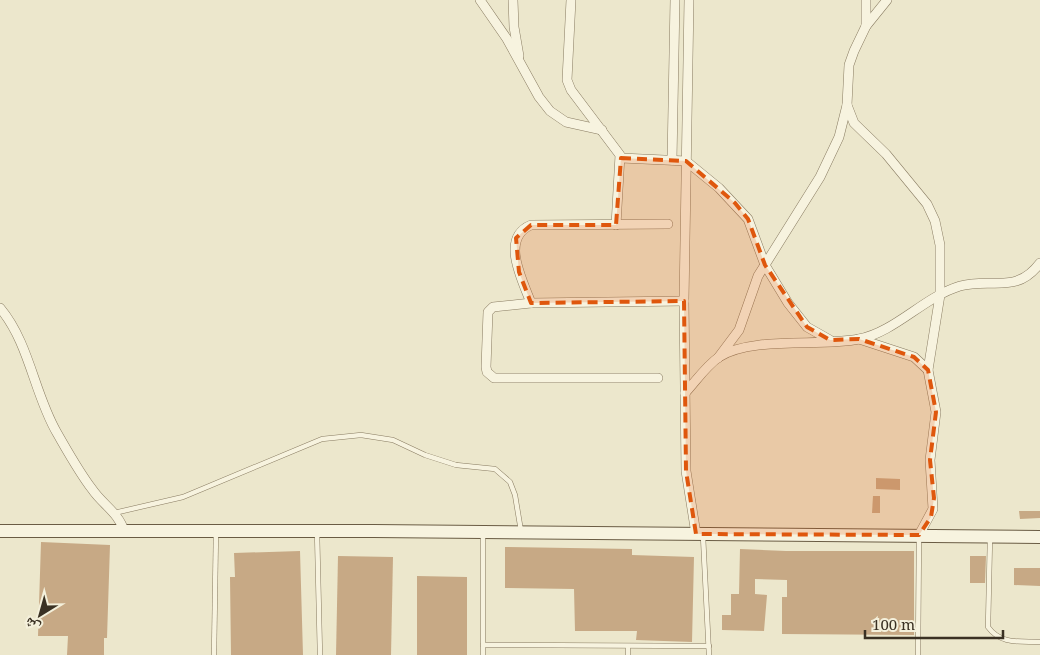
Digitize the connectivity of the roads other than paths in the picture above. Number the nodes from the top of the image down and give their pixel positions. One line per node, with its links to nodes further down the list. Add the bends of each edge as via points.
1 (480, 0): 9 (street)
2 (513, 0): 9 (street)
3 (571, 0): 11 (street, via 566,80)
4 (675, 0): 13 (street)
5 (689, 0): 14 (street)
6 (866, 0): 8 (street)
7 (887, 0): 8 (street)
8 (866, 26): 10 (street, via 849,65)
9 (521, 64): 11 (street, via 550,111 566,122)
10 (847, 105): 18 (street, via 839,137 820,177); 19 (street, via 854,123 908,179 935,221 940,246)
11 (602, 130): 12 (street)
12 (621, 158): 13 (street); 16 (street)
13 (672, 160): 14 (street)
14 (686, 161): 18 (street, via 735,203 748,220); 20 (street)
15 (668, 224): 16 (street)
16 (616, 225): 21 (street, via 531,225 519,232 515,246 516,262)
17 (1040, 263): 19 (street, via 1029,277 1018,282 969,284)
18 (765, 265): 24 (street, via 798,317 807,327); 25 (street, via 751,292 739,330)
19 (940, 295): 23 (street); 26 (street)
20 (684, 301): 21 (street); 28 (street)
21 (531, 303): 27 (street, via 493,307 488,312 486,367 490,376)
22 (0, 308): 29 (street, via 16,332 58,434 92,490)
23 (859, 339): 24 (street); 26 (street, via 914,357)
24 (830, 340): 25 (street, via 744,349)
25 (718, 358): 28 (street)
26 (928, 370): 37 (street, via 936,412 930,460 934,498 931,516)
27 (658, 378)
28 (685, 393): 36 (street, via 686,471)
29 (114, 513): 31 (street); 35 (lane, via 183,497 322,438 361,435 393,440 456,465 495,469 510,482)
30 (0, 531): 31 (main road)
31 (124, 531): 32 (main road)
32 (216, 531): 33 (main road); 44 (lane)
33 (317, 531): 34 (main road); 45 (lane)
34 (483, 532): 35 (main road); 41 (lane)
35 (521, 532): 36 (main road)
36 (700, 534): 37 (main road); 42 (lane)
37 (919, 535): 38 (main road); 49 (lane)
38 (990, 536): 39 (main road); 40 (lane, via 988,627 1004,640)
39 (1040, 537)
40 (1040, 642)
41 (483, 645): 43 (lane); 46 (lane)
42 (709, 646): 43 (lane); 48 (lane)
43 (628, 647): 47 (lane)
44 (214, 655)
45 (320, 655)
46 (483, 655)
47 (628, 655)
48 (709, 655)
49 (918, 655)

